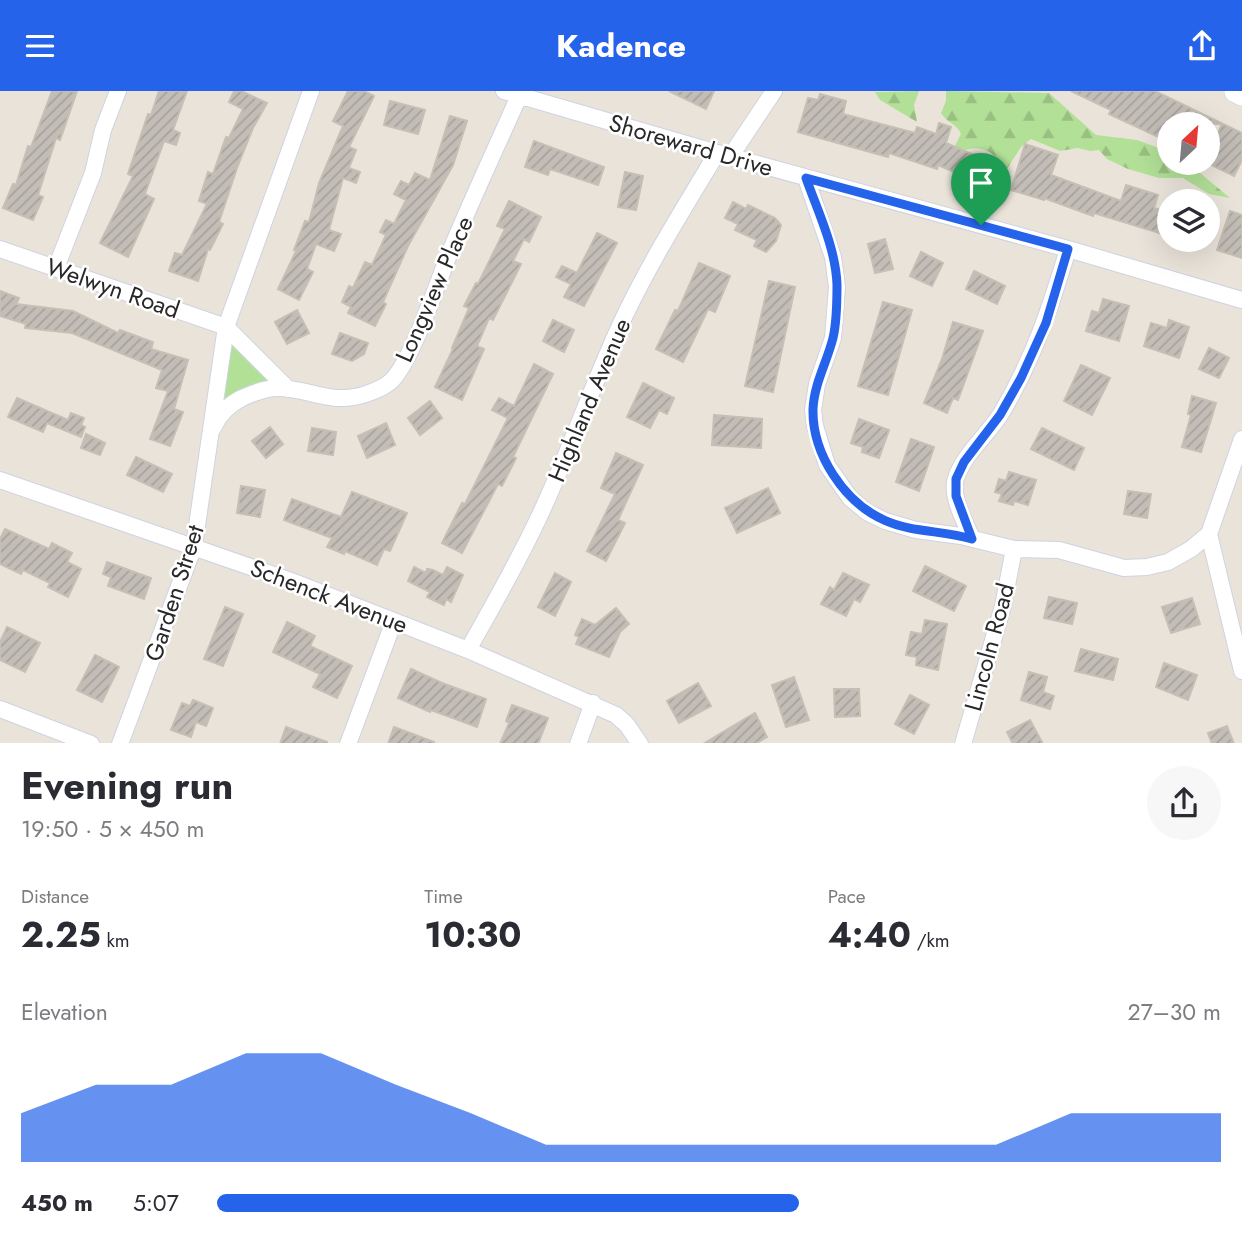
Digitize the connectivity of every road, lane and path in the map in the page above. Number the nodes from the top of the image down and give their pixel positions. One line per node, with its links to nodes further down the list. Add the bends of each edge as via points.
1 (118, 91): 11 (street, via 93,173)
2 (310, 91): 13 (street, Garden Street)
3 (774, 91): 7 (street, Highland Avenue)
4 (1236, 91): 6 (street)
5 (512, 93): 7 (street, Shoreward Drive); 14 (street, Longview Place, via 397,374 377,391 351,399)
6 (1242, 94)
7 (724, 155): 8 (street, Shoreward Drive); 23 (street, Highland Avenue, via 665,239 626,313 539,518)
8 (806, 178): 10 (street, Shoreward Drive); 19 (street, via 836,276 833,338 813,410 827,465 850,498 867,512 916,530)
9 (0, 249): 11 (street, Welwyn Road)
10 (1068, 249): 12 (street, Shoreward Drive); 19 (street, via 1046,323 1021,378 956,479 956,496)
11 (56, 268): 13 (street, Welwyn Road)
12 (1242, 300)
13 (226, 327): 14 (street); 15 (street, Garden Street)
14 (288, 389): 15 (street, Garden Street, via 264,390 238,400 220,414)
15 (210, 437): 20 (street, Garden Street)
16 (1242, 439): 18 (street)
17 (0, 480): 20 (street, Schenck Avenue)
18 (1209, 534): 21 (street, via 1168,562 1136,568 1059,550); 24 (street)
19 (972, 539): 21 (street)
20 (194, 546): 22 (street, Schenck Avenue); 28 (street, Garden Street)
21 (1014, 549): 32 (street, Lincoln Road, via 1003,606)
22 (394, 621): 23 (street, Schenck Avenue); 29 (street)
23 (468, 650): 25 (street, Schenck Avenue)
24 (1242, 671)
25 (593, 703): 30 (street); 31 (street, Schenck Avenue, via 617,715)
26 (0, 709): 27 (street)
27 (88, 743)
28 (120, 743)
29 (348, 743)
30 (578, 743)
31 (639, 743)
32 (963, 743)

